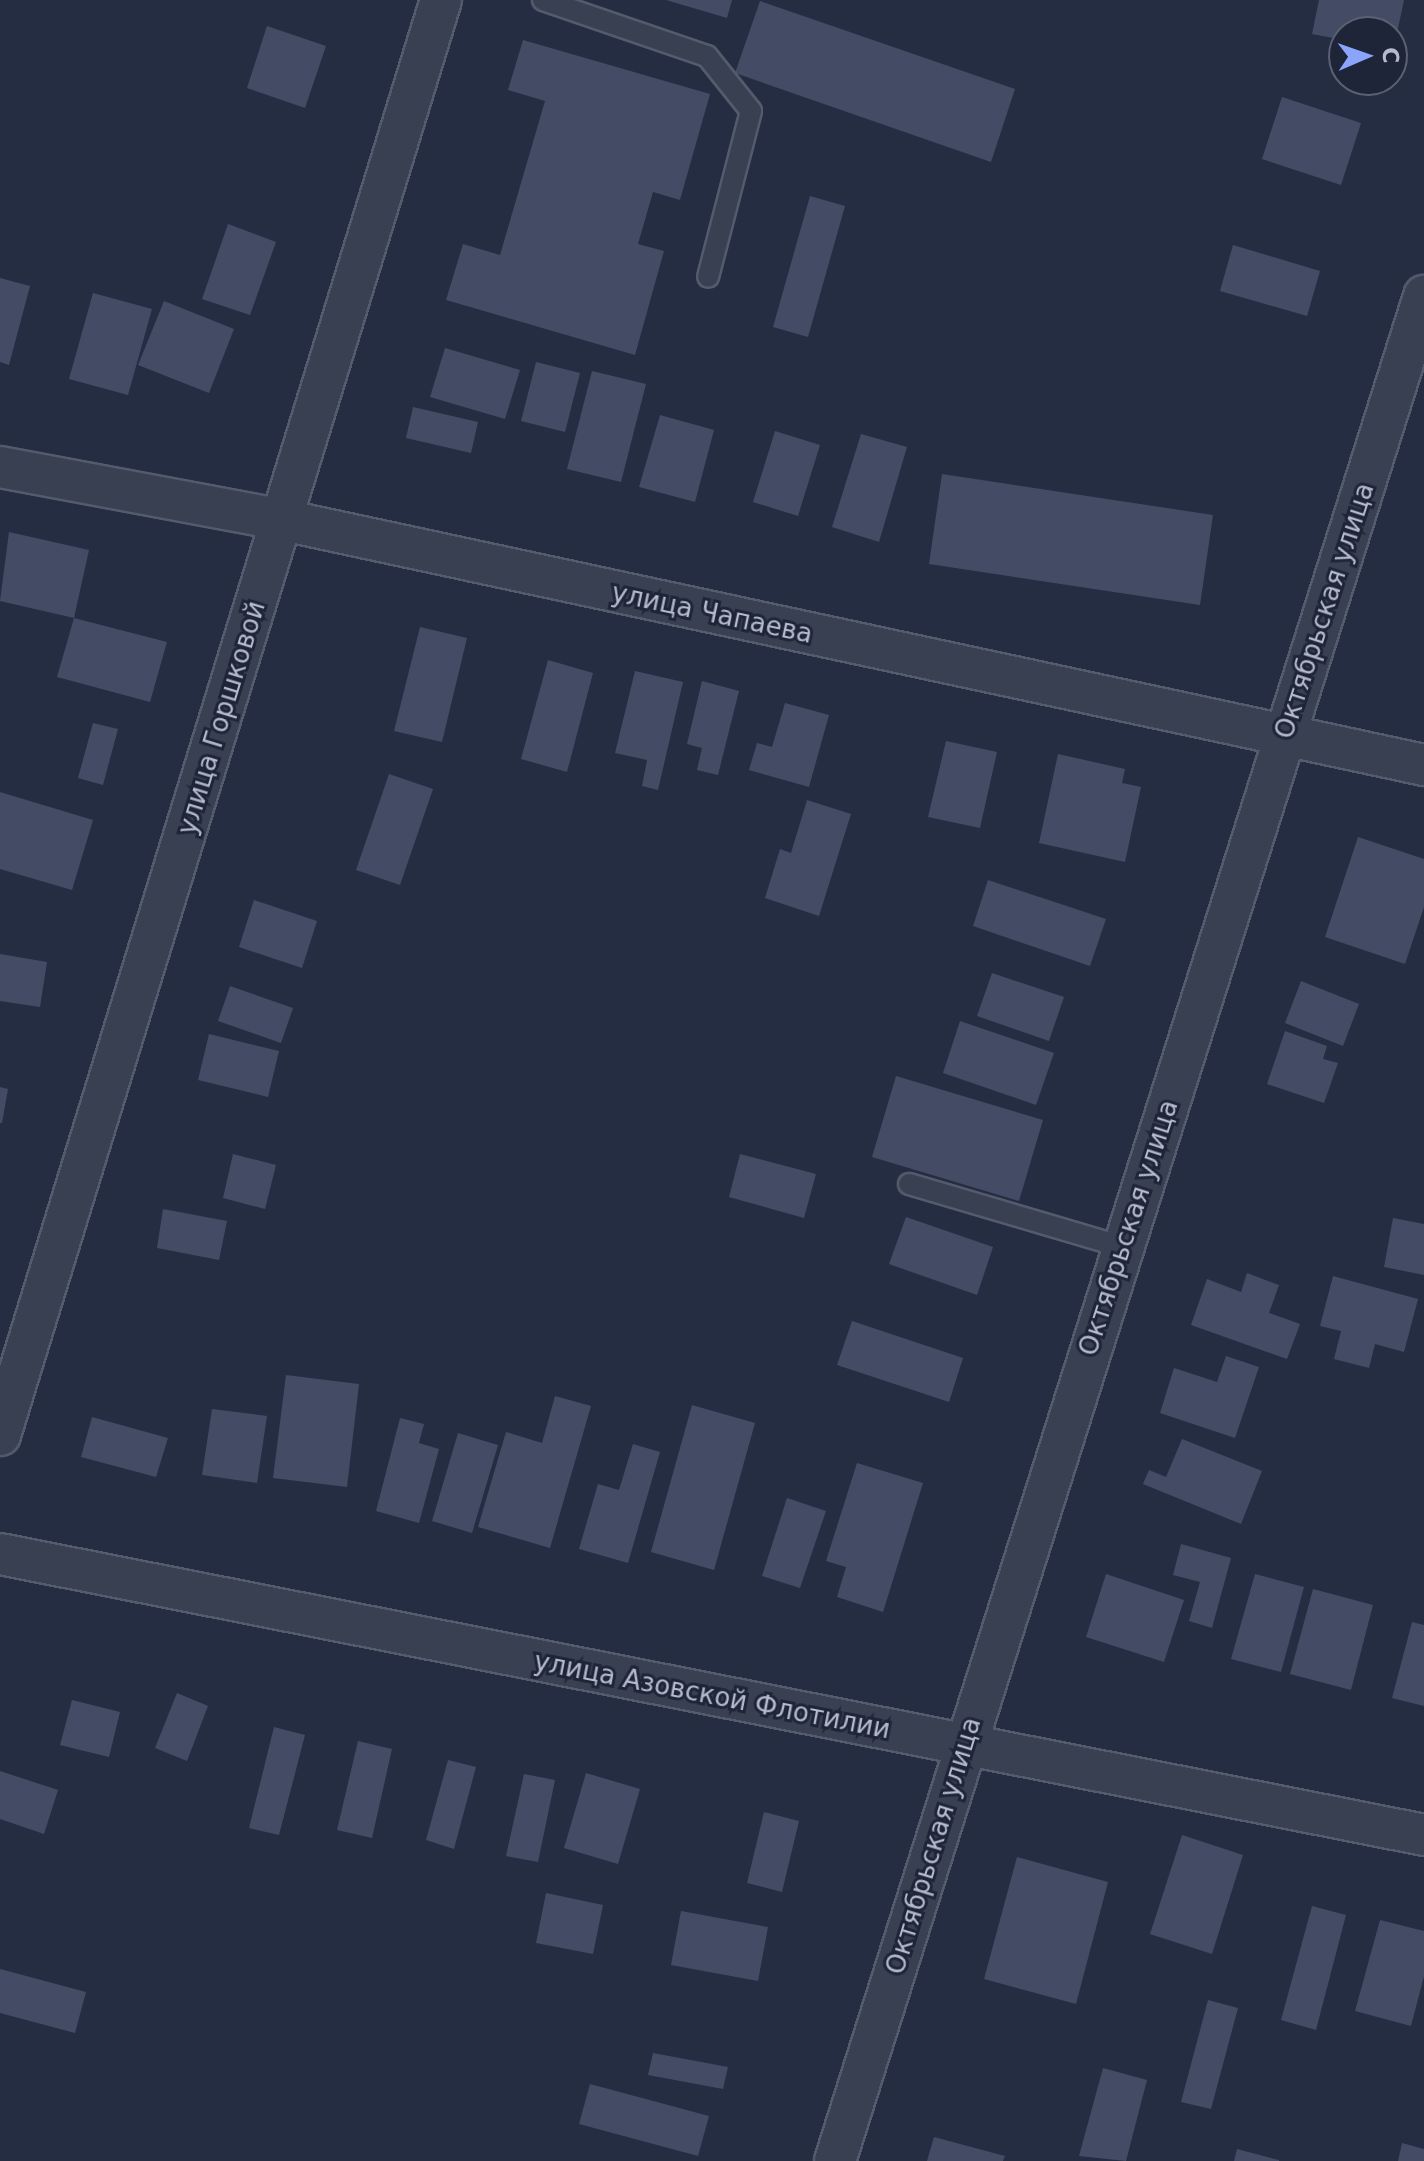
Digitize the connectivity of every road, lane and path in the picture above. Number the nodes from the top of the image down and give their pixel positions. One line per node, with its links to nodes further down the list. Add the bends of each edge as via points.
1 (441, 0): 6 (street, улица Горшковой)
2 (543, 0): 3 (lane, via 707,56 751,111)
3 (708, 277)
4 (1424, 296): 7 (street, Октябрьская улица)
5 (0, 467): 6 (street, улица Чапаева)
6 (283, 520): 7 (street, улица Чапаева); 11 (street, улица Горшковой)
7 (1284, 738): 8 (street, улица Чапаева); 10 (street, Октябрьская улица)
8 (1424, 765)
9 (909, 1184): 10 (lane)
10 (1123, 1247): 13 (street, Октябрьская улица)
11 (0, 1435)
12 (0, 1554): 13 (street, улица Азовской Флотилии)
13 (964, 1747): 14 (street, улица Азовской Флотилии); 15 (street, Октябрьская улица)
14 (1424, 1835)
15 (835, 2161)

